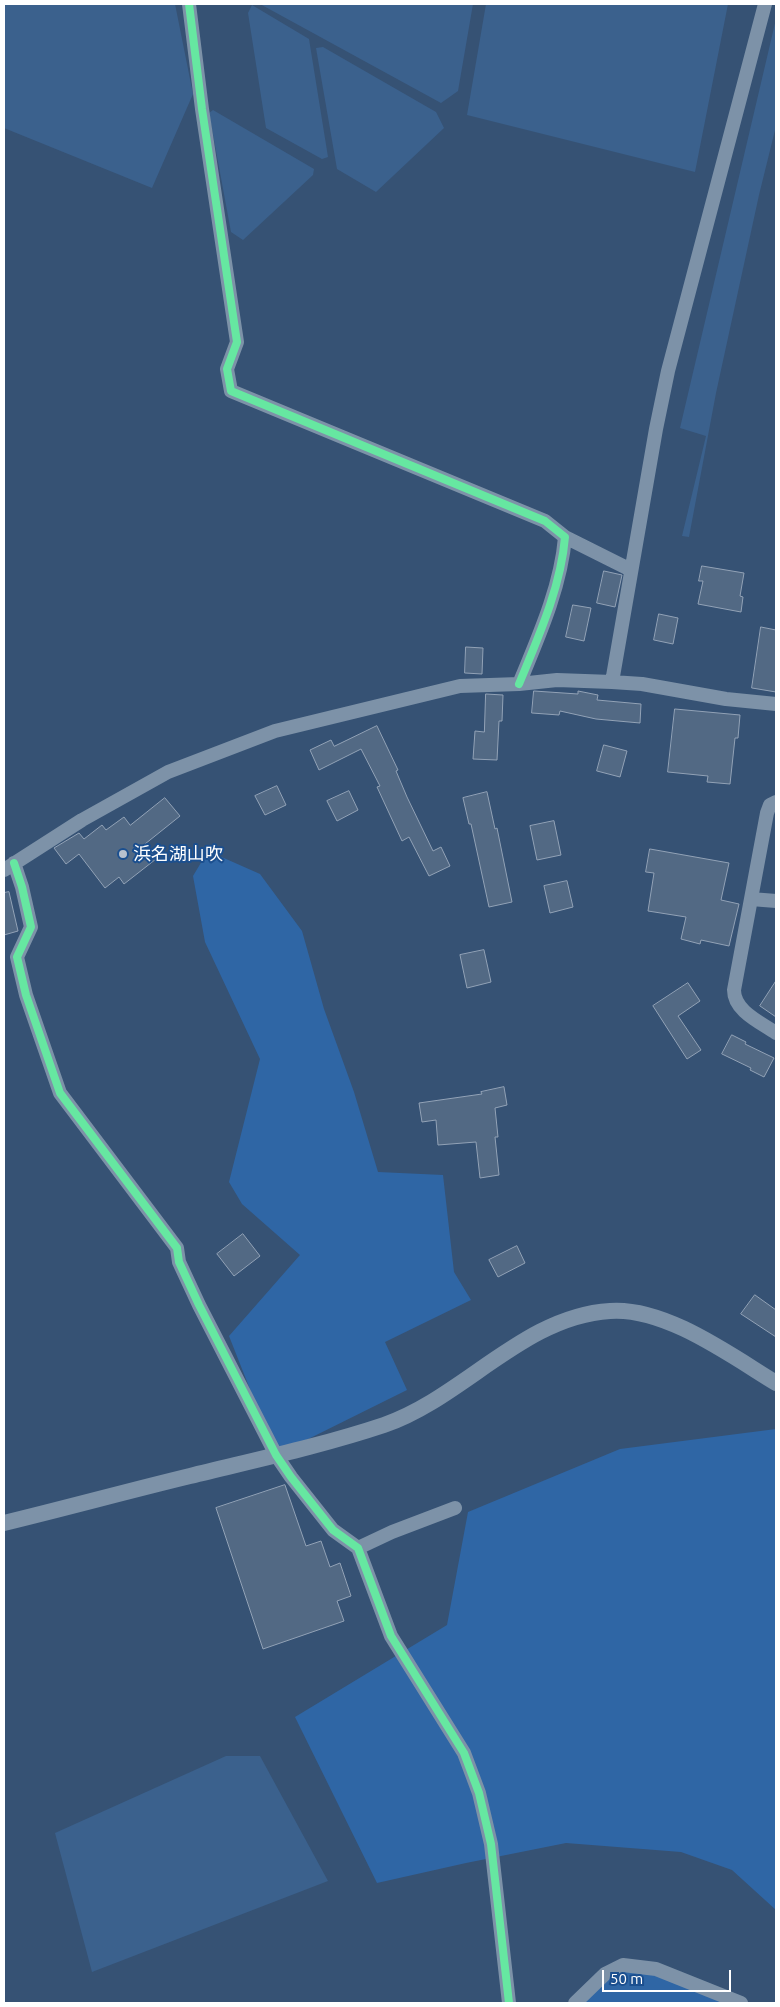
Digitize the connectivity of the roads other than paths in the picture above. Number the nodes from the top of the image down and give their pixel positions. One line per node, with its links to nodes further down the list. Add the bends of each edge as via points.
1 (189, 4): 3 (street, via 238,342 227,369 231,391 545,521)
2 (765, 4): 4 (street, via 668,371)
3 (565, 537): 4 (street); 6 (street, via 542,628)
4 (632, 570): 5 (street)
5 (612, 682): 6 (street, via 557,680); 7 (street)
6 (519, 684): 9 (street, via 460,686 275,731 168,772)
7 (776, 704)
8 (776, 802): 10 (street, via 770,805 767,813)
9 (9, 866): 14 (street, via 22,887 31,926 17,957 26,995 60,1093 177,1248 179,1262 199,1305)
10 (751, 899): 11 (street); 12 (street, via 734,999)
11 (776, 901)
12 (776, 1033)
13 (776, 1382): 14 (street, via 662,1318 612,1310 582,1314 540,1331 410,1415)
14 (276, 1455): 16 (street); 17 (street, via 333,1530)
15 (455, 1508): 17 (street)
16 (4, 1523)
17 (358, 1548): 18 (street, via 391,1636 464,1753 479,1793 491,1844)
18 (509, 2003)
19 (575, 2003): 20 (street, via 605,1974 623,1965 656,1969)
20 (741, 2003)

